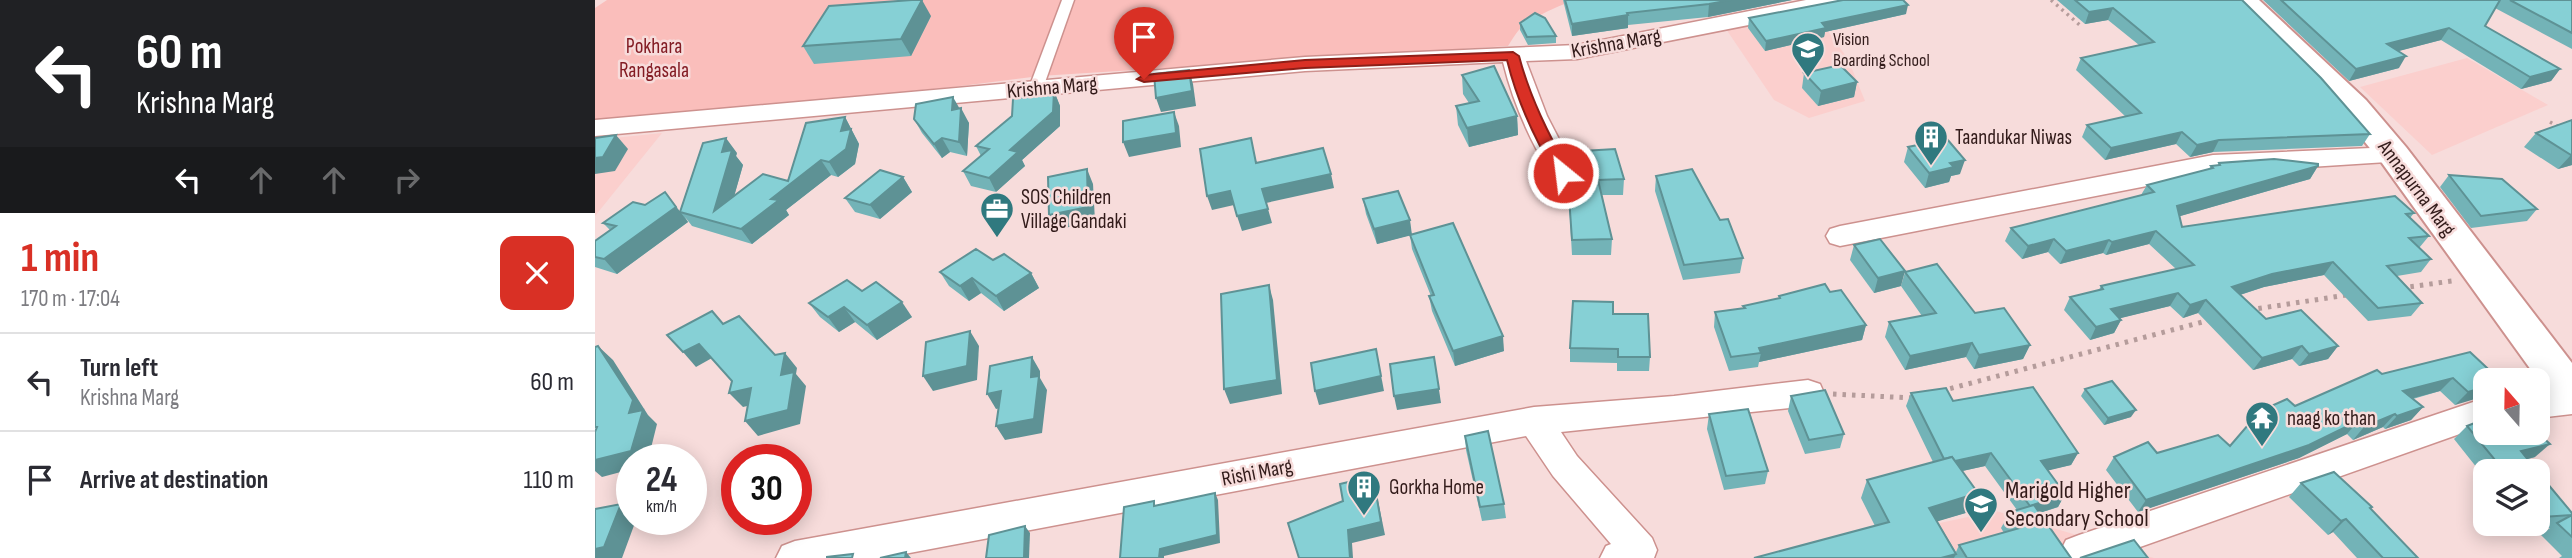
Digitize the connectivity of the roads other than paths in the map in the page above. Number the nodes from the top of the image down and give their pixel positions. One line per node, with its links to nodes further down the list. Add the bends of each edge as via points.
1 (1068, 0): 5 (lane)
2 (1840, 0): 4 (street, Krishna Marg, via 1577,52)
3 (2242, 0): 7 (main road, Annapurna Marg, via 2354,107)
4 (1513, 56): 5 (street, Krishna Marg, via 1305,64); 8 (street, via 1536,124)
5 (1036, 88): 6 (street, Krishna Marg)
6 (595, 128)
7 (2394, 155): 9 (street, via 2213,164); 11 (main road, Annapurna Marg)
8 (1563, 173)
9 (1840, 236)
10 (1808, 393): 15 (street, Rishi Marg)
11 (2572, 394)
12 (2572, 401): 13 (street)
13 (2550, 404)
14 (2473, 415): 16 (street)
15 (1534, 421): 17 (street, Rishi Marg); 18 (street, via 1565,466 1639,550)
16 (2079, 552)
17 (795, 558)
18 (1619, 558)

